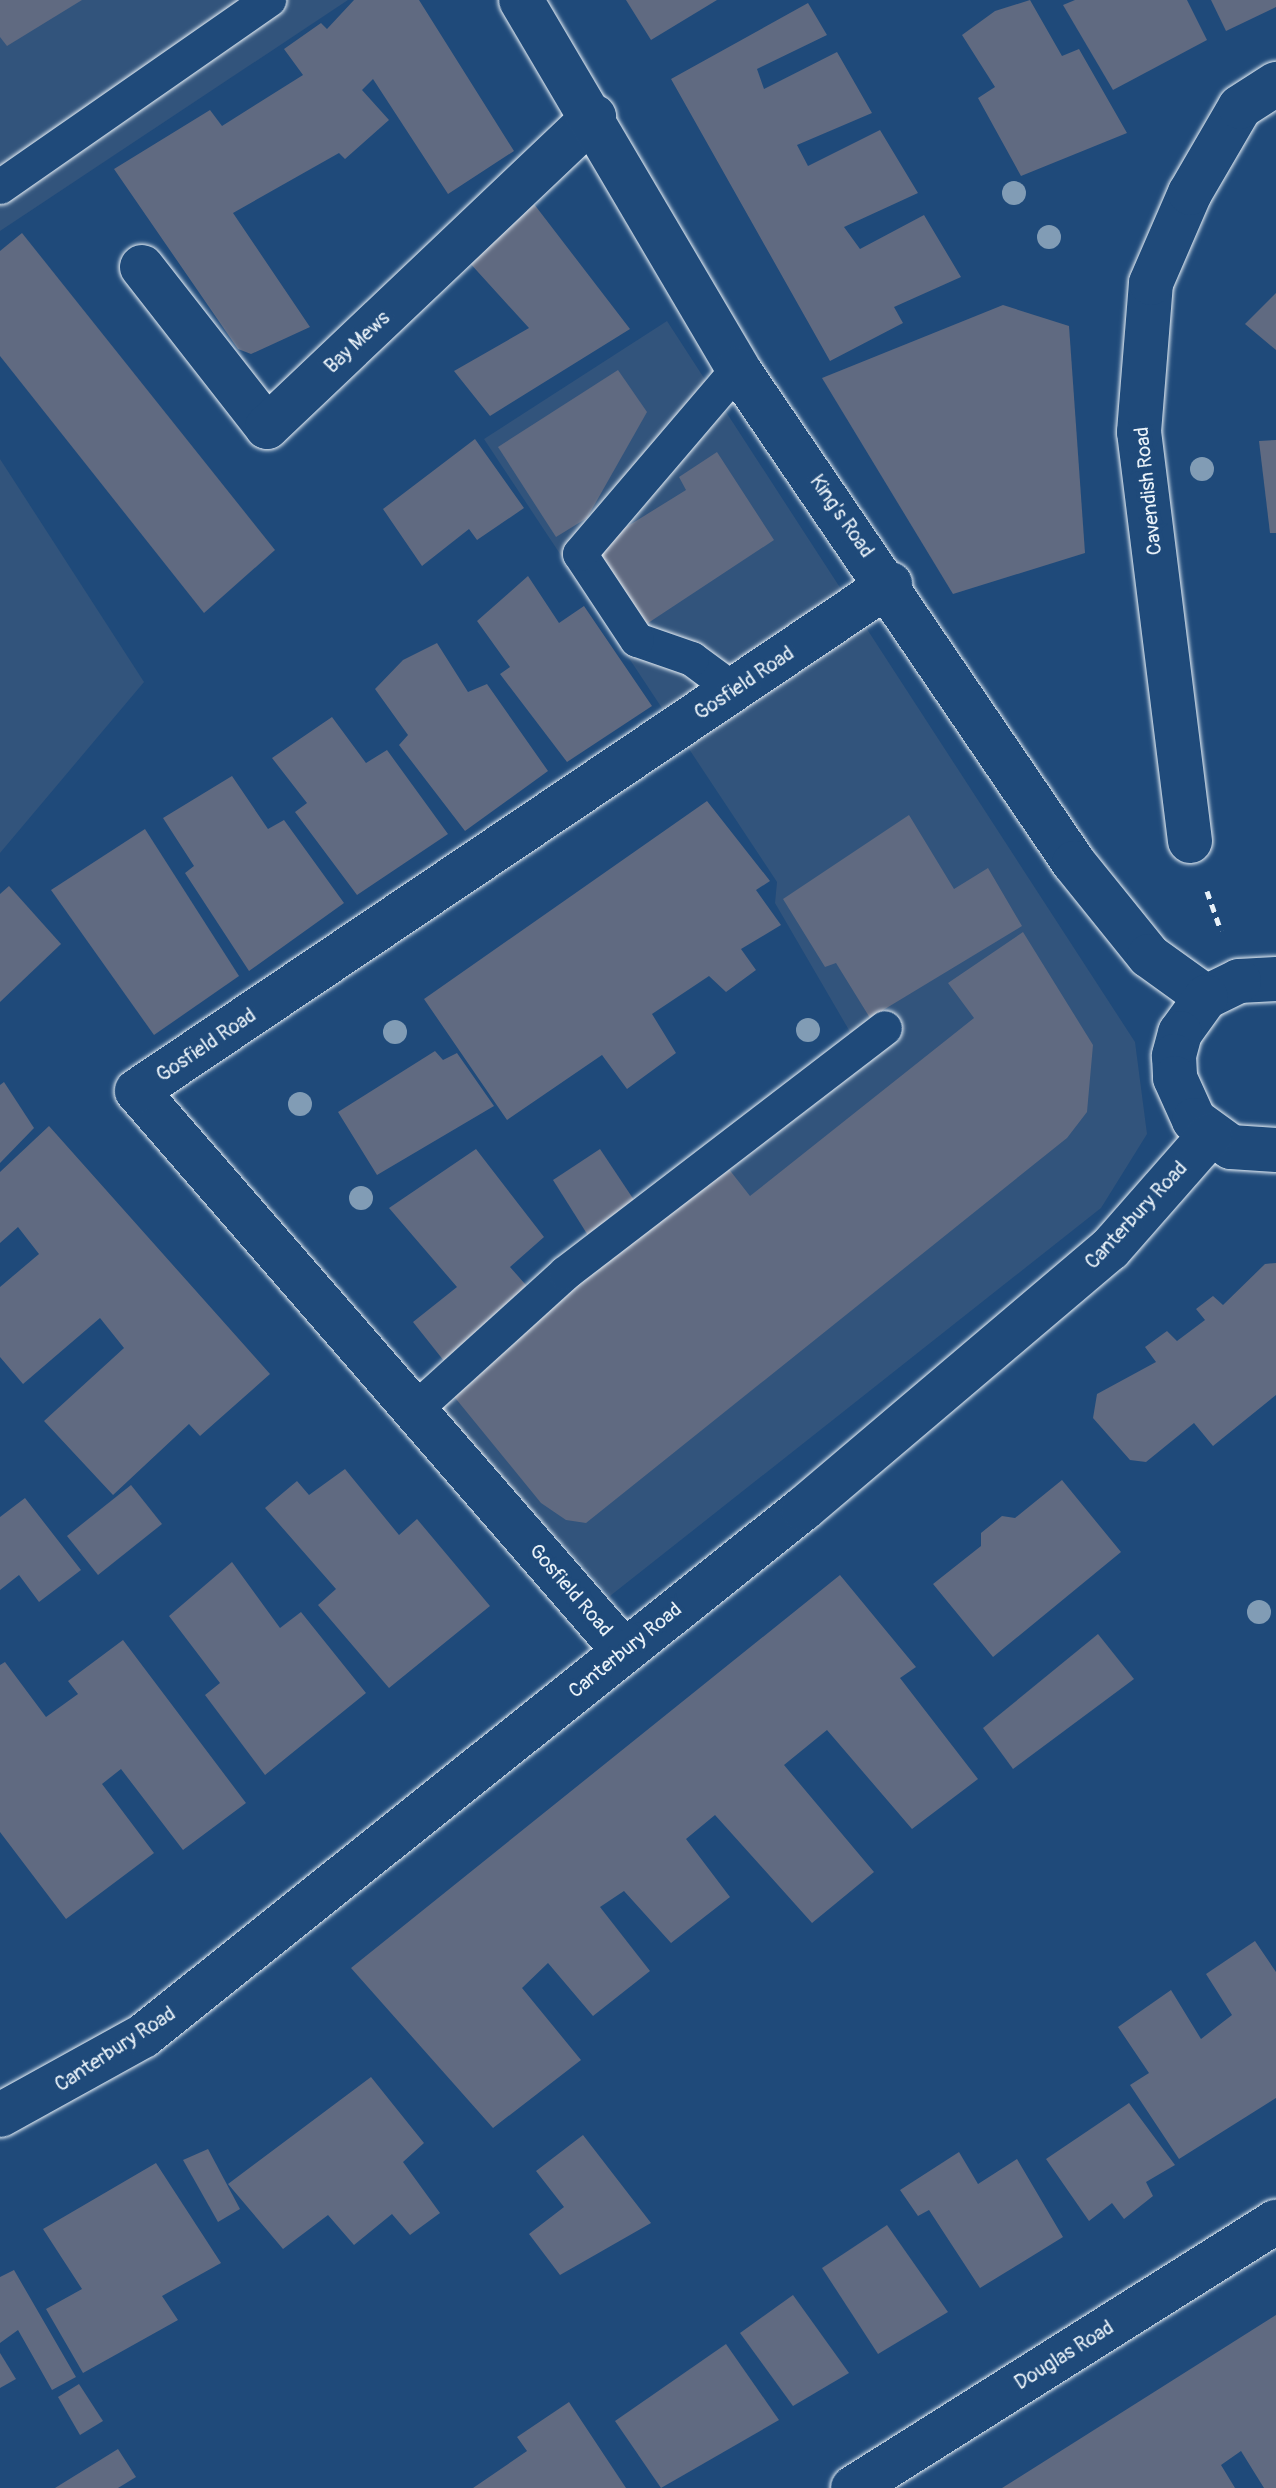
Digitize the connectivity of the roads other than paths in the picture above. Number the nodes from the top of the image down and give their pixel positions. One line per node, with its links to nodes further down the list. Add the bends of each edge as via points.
1 (269, 0): 5 (lane)
2 (521, 0): 4 (street, King's Road)
3 (1276, 84): 10 (street, Cavendish Road, via 1240,107 1190,193 1151,283 1139,432)
4 (594, 117): 6 (street, Bay Mews, via 267,427); 7 (street, King's Road)
5 (0, 187)
6 (142, 267)
7 (738, 369): 8 (street, King's Road); 9 (lane, via 580,554 637,640 692,659)
8 (890, 584): 9 (street, Gosfield Road); 11 (street, King's Road, via 1074,863 1149,956)
9 (734, 690): 15 (street, Gosfield Road, via 137,1091)
10 (1190, 841)
11 (1240, 985): 13 (street, via 1180,1033 1175,1078 1194,1120)
12 (885, 1028): 15 (lane, via 566,1273)
13 (1210, 1135): 14 (street, via 1231,1147); 16 (street, Canterbury Road, via 1110,1249)
14 (1276, 1150)
15 (416, 1409): 16 (street, Gosfield Road)
16 (624, 1651): 17 (street, Canterbury Road, via 143,2036)
17 (0, 2115)
18 (1276, 2222): 19 (street, Douglas Road)
19 (853, 2488)

